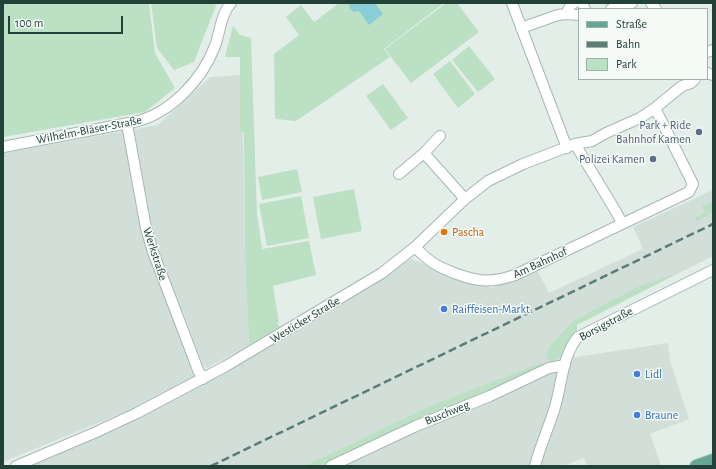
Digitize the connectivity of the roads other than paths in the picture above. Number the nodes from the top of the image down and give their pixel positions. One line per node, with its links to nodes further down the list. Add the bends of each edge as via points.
1 (231, 3): 12 (street, Wilhelm-Bläser-Straße, via 223,17 206,65 195,82 159,113)
2 (512, 3): 8 (street)
3 (574, 3): 6 (street)
4 (632, 3): 5 (street)
5 (614, 8)
6 (566, 14): 7 (street); 8 (street)
7 (578, 15)
8 (521, 28): 14 (street)
9 (695, 80): 10 (street, Westicker Straße)
10 (683, 83): 11 (street, Westicker Straße)
11 (655, 108): 14 (street, Westicker Straße, via 592,141); 19 (street, Am Bahnhof, via 692,184 689,192)
12 (127, 124): 15 (street, Wilhelm-Bläser-Straße); 23 (street, Werkstraße, via 146,228 153,252)
13 (440, 136): 16 (street)
14 (571, 146): 18 (street, Westicker Straße, via 504,173); 19 (street)
15 (3, 147)
16 (424, 153): 17 (street); 18 (street)
17 (399, 174)
18 (465, 199): 20 (street, Westicker Straße)
19 (622, 223): 20 (street, Am Bahnhof, via 515,276 492,281 473,280 443,269 429,261)
20 (415, 247): 23 (street, Westicker Straße, via 375,277)
21 (713, 270): 22 (street, Borsigstraße, via 578,337 572,344)
22 (565, 365): 25 (street, Buschweg, via 548,368); 26 (street, Borsigstraße, via 555,406)
23 (203, 379): 24 (street, Westicker Straße, via 94,433)
24 (16, 466)
25 (331, 466)
26 (535, 466)

